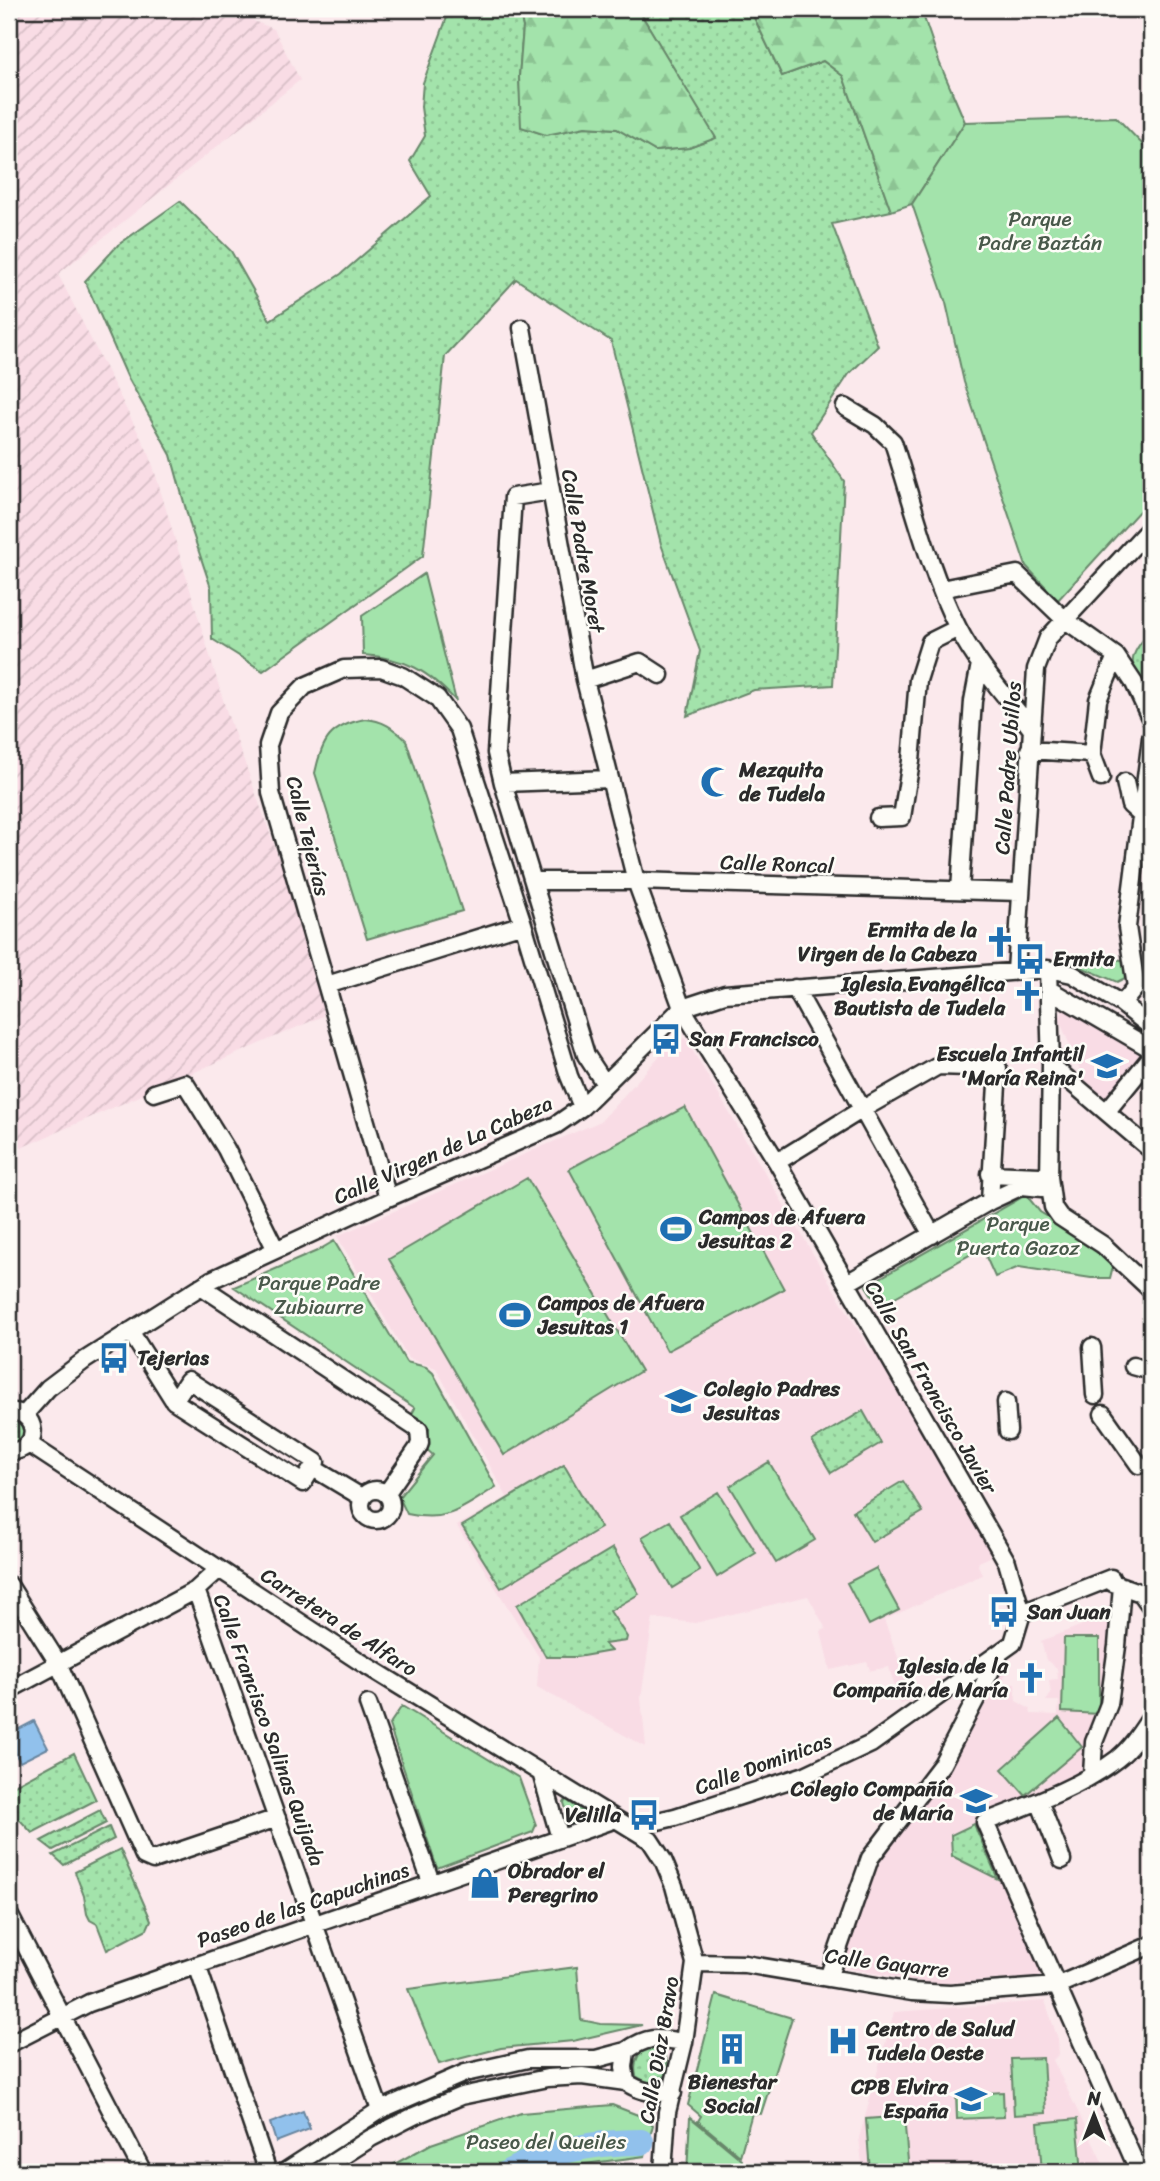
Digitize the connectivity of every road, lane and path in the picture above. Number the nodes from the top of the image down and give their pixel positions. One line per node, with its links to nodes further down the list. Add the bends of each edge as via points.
1 (522, 328): 3 (street, Calle Padre Moret)
2 (845, 407): 5 (street, via 876,425 893,442)
3 (551, 491): 11 (street, Calle Padre Moret); 20 (street, via 513,497 496,753)
4 (1151, 527): 6 (street, Calle Padre Ubillos)
5 (942, 589): 6 (street, via 1017,574); 7 (street)
6 (1064, 619): 8 (street); 13 (street, Calle Padre Ubillos, via 1048,638 1036,669)
7 (958, 628): 9 (street); 22 (street, via 930,642 918,680 902,817)
8 (1116, 656): 12 (street); 16 (street, via 1098,700)
9 (980, 664): 13 (street); 25 (street, via 973,701)
10 (660, 675): 11 (street, via 639,662)
11 (585, 680): 18 (street, Calle Padre Moret)
12 (1151, 720)
13 (1030, 727): 15 (street, Calle Padre Ubillos)
14 (1151, 738): 21 (street)
15 (1029, 750): 16 (street); 26 (street, Calle Padre Ubillos)
16 (1092, 754): 17 (street)
17 (1101, 778)
18 (610, 779): 20 (street); 24 (street, Calle Padre Moret)
19 (1125, 782): 21 (street, via 1130,805)
20 (503, 783): 23 (street)
21 (1141, 815): 33 (street, via 1127,927 1136,987)
22 (878, 818)
23 (533, 881): 24 (street, Calle Roncal); 39 (street, via 586,1055)
24 (636, 881): 25 (street, Calle Roncal); 34 (street, Calle Padre Moret)
25 (960, 890): 26 (street, Calle Roncal)
26 (1020, 892): 29 (street, Calle Padre Ubillos)
27 (523, 923): 30 (street); 30 (street, Calle Tejerías, via 452,718 437,698 403,676 381,668 345,669 305,686 279,713 268,745 271,793); 41 (street, Calle Tejerías, via 569,1076)
28 (1048, 969): 29 (street, Calle Virgen de La Cabeza); 32 (street); 33 (street, via 1072,974)
29 (1016, 971): 31 (street, Calle Virgen de La Cabeza)
30 (327, 985): 48 (street, Calle Tejerías)
31 (795, 988): 34 (street, Calle Virgen de La Cabeza, via 725,994); 42 (street)
32 (1048, 989): 36 (street); 38 (street)
33 (1122, 1004): 35 (street)
34 (682, 1008): 39 (street, Calle Virgen de La Cabeza); 45 (street, Calle San Francisco Javier)
35 (1151, 1027)
36 (1151, 1049)
37 (1151, 1057): 43 (street)
38 (1051, 1065): 43 (street); 47 (street)
39 (605, 1084): 41 (street, Calle Virgen de La Cabeza)
40 (154, 1093): 51 (street, via 185,1083 226,1149)
41 (583, 1107): 48 (street, Calle Virgen de La Cabeza, via 556,1125)
42 (861, 1110): 45 (street); 46 (street, via 938,1066 998,1068); 50 (street)
43 (1107, 1111): 44 (street)
44 (1151, 1150)
45 (777, 1162): 52 (street, Calle San Francisco Javier)
46 (990, 1174): 47 (street); 49 (street)
47 (1049, 1177): 49 (street, via 1042,1188 1022,1186); 54 (street, via 1053,1207 1060,1217 1103,1245)
48 (388, 1198): 51 (street, Calle Virgen de La Cabeza)
49 (990, 1201): 50 (street)
50 (932, 1235): 52 (street)
51 (275, 1248): 53 (street, Calle Virgen de La Cabeza)
52 (846, 1283): 76 (street, Calle San Francisco Javier, via 1007,1562)
53 (201, 1286): 55 (street, Calle Virgen de La Cabeza); 69 (street, via 419,1430 418,1448)
54 (1151, 1290)
55 (130, 1331): 60 (street); 62 (street, Calle Virgen de La Cabeza)
56 (1092, 1347): 59 (street)
57 (1133, 1366): 58 (street)
58 (1151, 1371)
59 (1095, 1395)
60 (174, 1401): 68 (street, via 303,1483); 68 (street, via 188,1380 316,1462)
61 (1006, 1402): 64 (street)
62 (17, 1413): 65 (street, via 33,1426)
63 (1103, 1414): 67 (street)
64 (1008, 1431)
65 (29, 1444): 66 (street); 71 (street, Carretera de Alfaro)
66 (9, 1452)
67 (1139, 1465)
68 (313, 1468): 70 (street)
69 (386, 1494): 70 (street, via 375,1490); 70 (street, via 391,1511 374,1521 365,1517)
70 (363, 1497)
71 (219, 1569): 74 (street); 83 (street, Carretera de Alfaro)
72 (9, 1586): 78 (street)
73 (1122, 1586): 75 (street, via 1141,1593); 76 (street, via 1111,1578); 82 (street, via 1109,1704 1094,1742)
74 (196, 1590): 78 (street); 85 (street, Calle Francisco Salinas Quijada)
75 (1151, 1607)
76 (1022, 1613): 77 (street, Calle Dominicas, via 1013,1643)
77 (1000, 1653): 87 (street, Calle Dominicas, via 871,1744 823,1768); 96 (street, via 942,1764 870,1859)
78 (58, 1663): 79 (street); 85 (street, via 144,1856 153,1860)
79 (9, 1690)
80 (368, 1704): 90 (street)
81 (1151, 1717): 82 (street, via 1117,1759)
82 (1092, 1774): 84 (street)
83 (542, 1776): 86 (street, Carretera de Alfaro); 88 (street)
84 (1039, 1801): 89 (street); 97 (street, via 985,1822)
85 (277, 1818): 92 (street, Calle Francisco Salinas Quijada)
86 (616, 1819): 87 (street, Carretera de Alfaro); 88 (street, Paseo de las Capuchinas)
87 (632, 1827): 94 (street, Calle Diaz Bravo, via 650,1840 663,1860)
88 (560, 1838): 90 (street, Paseo de las Capuchinas)
89 (1062, 1860)
90 (430, 1882): 92 (street, Paseo de las Capuchinas)
91 (9, 1914): 98 (street)
92 (316, 1923): 95 (street, Paseo de las Capuchinas); 104 (street, Calle Francisco Salinas Quijada)
93 (1151, 1945): 97 (street, Calle Gayarre)
94 (695, 1963): 96 (street, Calle Gayarre, via 746,1964); 99 (street, Calle Diaz Bravo)
95 (197, 1965): 98 (street, Paseo de las Capuchinas); 106 (street)
96 (828, 1978): 97 (street, Calle Gayarre, via 950,1994)
97 (1056, 1986): 110 (street)
98 (62, 2016): 100 (street, Paseo de las Capuchinas); 105 (street)
99 (684, 2042): 101 (street, via 654,2037); 103 (street, Calle Diaz Bravo)
100 (9, 2045)
101 (626, 2051): 102 (street); 104 (street, via 596,2059 528,2059 465,2073)
102 (626, 2082): 103 (street, via 636,2090); 108 (street, via 582,2076 547,2078 461,2096 371,2138)
103 (673, 2093): 109 (street, Calle Diaz Bravo)
104 (380, 2110): 107 (street)
105 (143, 2172)
106 (268, 2172)
107 (284, 2172)
108 (318, 2172)
109 (663, 2172)
110 (1139, 2172)

